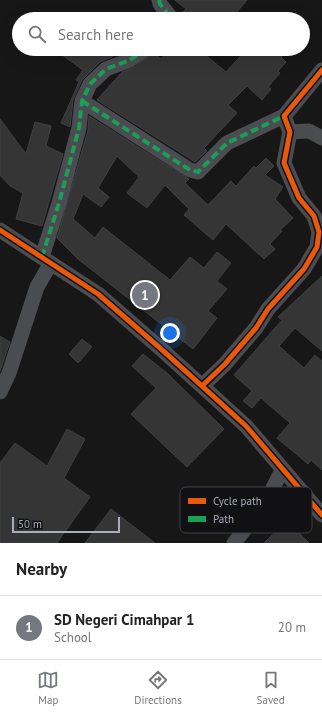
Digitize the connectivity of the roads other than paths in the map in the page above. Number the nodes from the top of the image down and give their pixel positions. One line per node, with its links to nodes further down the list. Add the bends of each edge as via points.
1 (159, 0): 2 (street)
2 (166, 12)
3 (135, 56): 5 (street, via 106,69 90,84)
4 (322, 70): 6 (street)
5 (82, 101): 6 (street, via 186,168 198,172 227,143); 10 (street, via 79,128)
6 (284, 116): 7 (street)
7 (290, 132): 8 (street, via 309,131); 11 (street, via 284,163 300,198 314,216 319,232 318,247 304,269 268,309 256,328)
8 (322, 138)
9 (0, 230): 10 (street)
10 (46, 260): 11 (street, via 98,294); 12 (street, via 9,373)
11 (202, 386): 13 (street, via 246,426)
12 (0, 392)
13 (282, 470): 14 (street); 15 (street)
14 (274, 487)
15 (297, 487)
16 (312, 504): 17 (street)
17 (322, 515)
18 (242, 533): 19 (street)
19 (234, 543)

